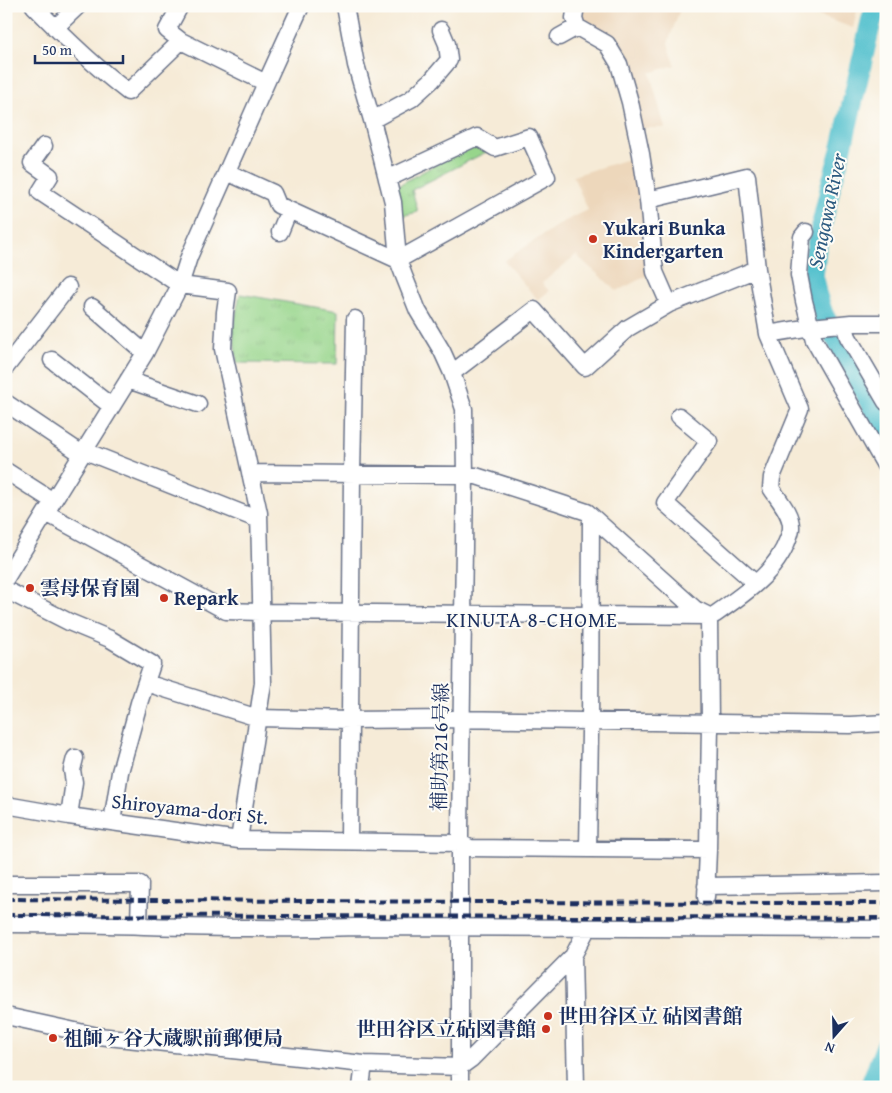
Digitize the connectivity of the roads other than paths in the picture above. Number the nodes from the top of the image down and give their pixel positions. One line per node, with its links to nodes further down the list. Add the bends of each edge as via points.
1 (34, 6): 8 (street)
2 (78, 6): 8 (street)
3 (180, 6): 11 (street, via 167,30)
4 (301, 6): 12 (street)
5 (345, 6): 13 (street, 補助第216号線, via 356,65)
6 (576, 6): 7 (street)
7 (576, 27): 10 (street); 17 (street, via 607,44 619,64 630,102)
8 (55, 28): 11 (street, via 128,92)
9 (440, 30): 13 (street, via 447,44 449,60 411,99)
10 (559, 37)
11 (181, 40): 12 (street)
12 (266, 83): 15 (street)
13 (372, 120): 16 (street, 補助第216号線)
14 (44, 146): 23 (street, via 32,163 50,176 40,192)
15 (227, 172): 18 (street, via 273,193 278,205); 23 (street)
16 (387, 179): 21 (street, 補助第216号線, via 393,202); 21 (street, via 477,137 495,148 529,137 547,177)
17 (648, 200): 22 (street, via 747,176); 25 (street, via 654,272)
18 (289, 210): 19 (street); 21 (street)
19 (280, 232)
20 (806, 232): 30 (street, via 802,238 799,275 804,302)
21 (398, 260): 35 (street, 補助第216号線, via 418,311)
22 (757, 269): 25 (street); 31 (street)
23 (180, 285): 32 (street); 45 (street, via 228,291 223,349)
24 (68, 287): 34 (street)
25 (669, 304): 35 (street, via 628,328 585,367 534,310)
26 (92, 307): 32 (street)
27 (355, 319): 46 (street)
28 (886, 323): 29 (street)
29 (841, 325): 30 (street); 37 (street)
30 (814, 327): 31 (street); 43 (street, via 814,340)
31 (768, 334): 52 (street, via 800,409 770,483 789,516 792,529 779,558)
32 (145, 353): 36 (street)
33 (52, 360): 40 (street)
34 (6, 367)
35 (452, 373): 47 (street, 補助第216号線, via 464,409)
36 (128, 380): 39 (street); 40 (street)
37 (886, 402)
38 (6, 404): 42 (street)
39 (198, 404)
40 (111, 406): 42 (street)
41 (679, 416): 52 (street, via 709,441 665,503)
42 (83, 452): 48 (street); 50 (street)
43 (886, 467)
44 (6, 471): 48 (street)
45 (250, 473): 46 (street); 50 (street)
46 (352, 475): 47 (street); 55 (street)
47 (465, 475): 49 (street, via 557,502); 56 (street, 補助第216号線)
48 (49, 507): 51 (street); 54 (street, via 226,611)
49 (591, 516): 57 (street); 58 (street, via 695,608)
50 (259, 520): 54 (street)
51 (6, 578)
52 (755, 583): 58 (street)
53 (6, 590): 59 (street, via 110,639 152,664)
54 (260, 612): 55 (street); 60 (street, via 263,683)
55 (351, 612): 56 (street); 61 (street)
56 (463, 614): 57 (street); 62 (street, 補助第216号線)
57 (590, 615): 58 (street); 63 (street)
58 (709, 616): 65 (street)
59 (146, 684): 60 (street); 69 (street, via 120,772)
60 (258, 718): 61 (street); 70 (street)
61 (350, 720): 62 (street); 71 (street)
62 (461, 720): 63 (street); 72 (street, 補助第216号線)
63 (590, 721): 65 (street); 73 (street)
64 (886, 723): 65 (street)
65 (710, 724): 74 (street)
66 (75, 758): 68 (street)
67 (6, 805): 68 (street, Shiroyama-dori St.)
68 (68, 816): 69 (street, Shiroyama-dori St.)
69 (112, 822): 70 (street, Shiroyama-dori St.)
70 (238, 840): 71 (street, Shiroyama-dori St.)
71 (349, 841): 72 (street, Shiroyama-dori St.)
72 (460, 843): 73 (street, Shiroyama-dori St., via 470,848); 79 (street, 補助第216号線)
73 (588, 849): 74 (street, Shiroyama-dori St.)
74 (708, 850): 75 (street, via 706,891)
75 (886, 883)
76 (6, 884): 78 (street, via 140,884)
77 (6, 924): 78 (street)
78 (139, 926): 79 (street)
79 (459, 928): 80 (street); 85 (street, 補助第216号線)
80 (587, 929): 81 (street); 82 (street)
81 (886, 929)
82 (573, 956): 85 (street); 88 (street)
83 (6, 1016): 84 (street, via 98,1036)
84 (364, 1064): 85 (street); 86 (street)
85 (460, 1067): 87 (street, 補助第216号線)
86 (361, 1087)
87 (460, 1087)
88 (576, 1087)

